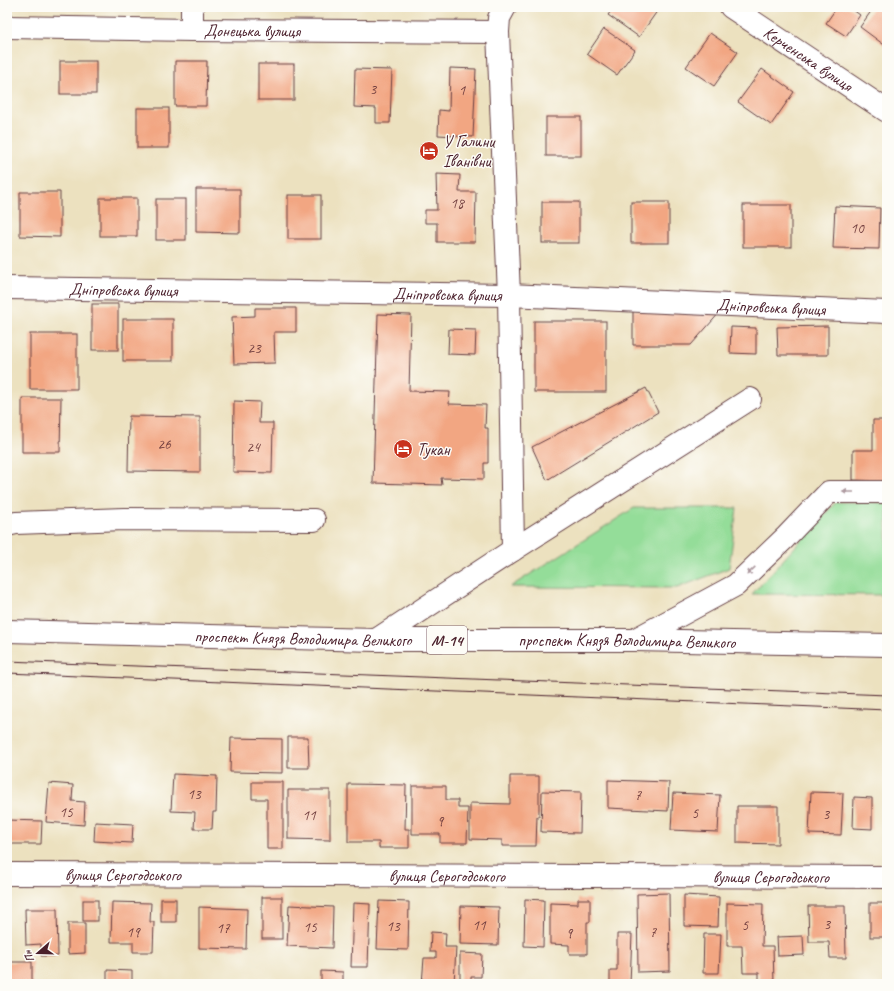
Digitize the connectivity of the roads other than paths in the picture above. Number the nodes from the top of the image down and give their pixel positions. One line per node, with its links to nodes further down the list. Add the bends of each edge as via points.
1 (192, 7): 5 (street)
2 (505, 7): 6 (street, via 499,18)
3 (731, 7): 7 (street, Керченська вулиця)
4 (7, 27): 5 (street, Донецька вулиця)
5 (192, 30): 6 (street, Донецька вулиця)
6 (498, 32): 9 (street)
7 (887, 111)
8 (7, 288): 9 (street, Дніпровська вулиця)
9 (509, 295): 10 (street, Дніпровська вулиця); 15 (street)
10 (887, 312)
11 (750, 399): 15 (street)
12 (887, 492): 18 (street, one-way to 18, via 829,492 736,585)
13 (314, 520): 14 (street, via 124,519)
14 (7, 525)
15 (513, 550): 17 (street)
16 (7, 632): 17 (street, проспект Князя Володимира Великого / М-14)
17 (376, 640): 18 (street, проспект Князя Володимира Великого / М-14)
18 (634, 640): 19 (street, проспект Князя Володимира Великого / М-14)
19 (887, 645)
20 (7, 874): 21 (street, вулиця Сєрогодського)
21 (887, 877)

